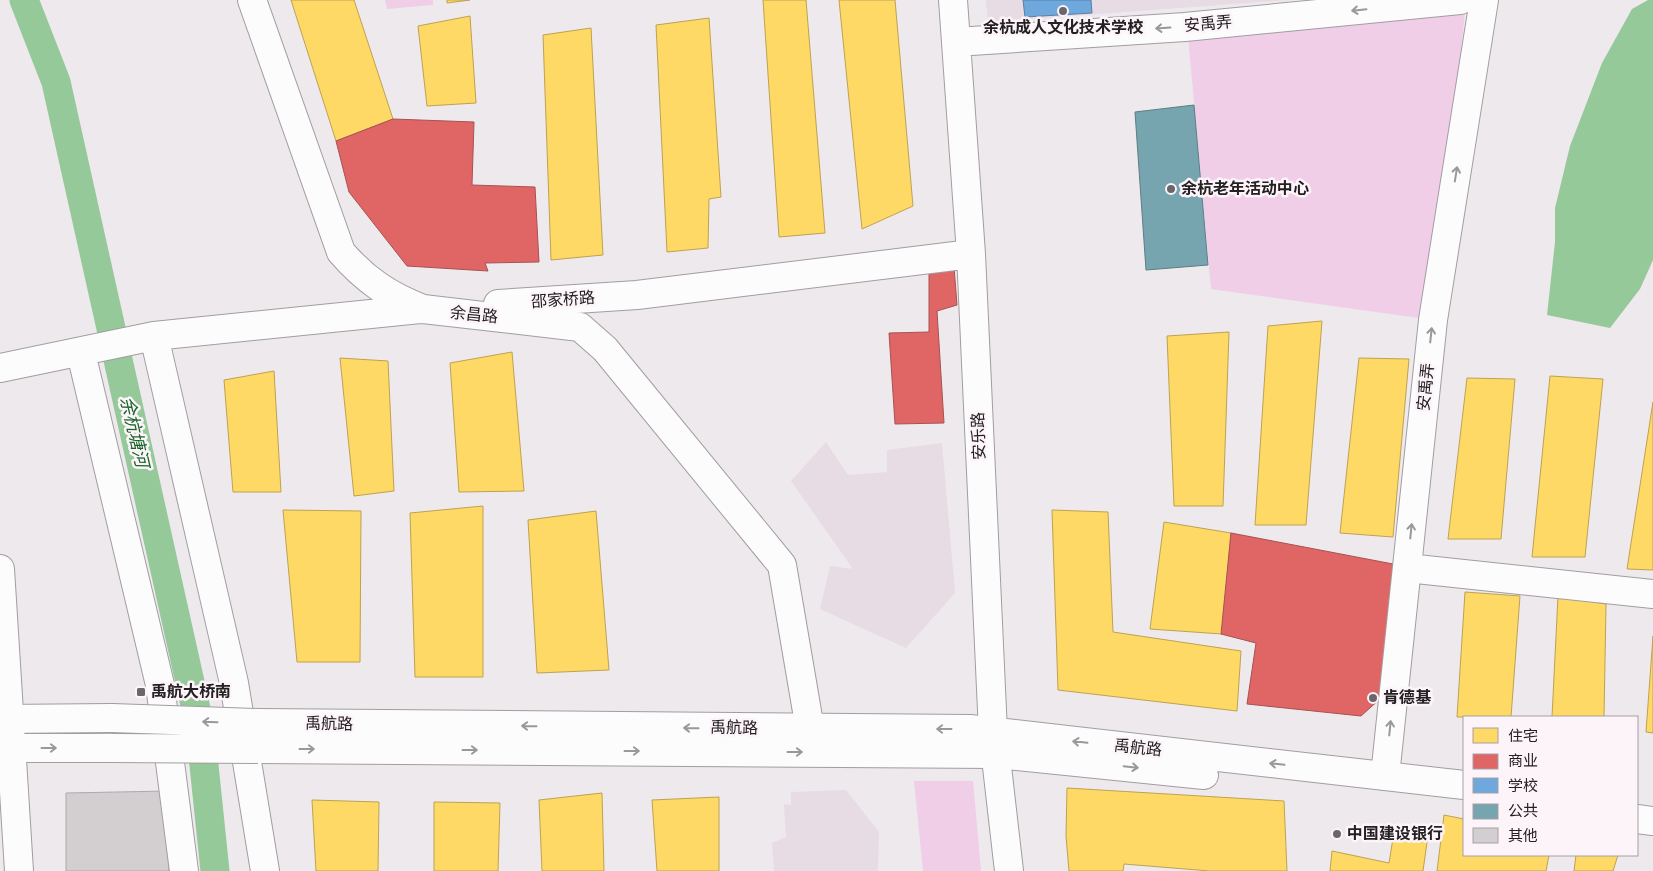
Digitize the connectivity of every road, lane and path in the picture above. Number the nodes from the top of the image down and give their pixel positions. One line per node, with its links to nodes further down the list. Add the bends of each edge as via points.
1 (252, 0): 7 (street, 余昌路, via 341,252 359,273 380,289)
2 (952, 0): 5 (street, 安乐路)
3 (1460, 0): 5 (street, 安禹弄, one-way to 5, via 1185,27)
4 (1484, 0): 11 (street, 安禹弄, one-way to 4, via 1433,320)
5 (956, 42): 6 (street, 安乐路)
6 (971, 254): 7 (street, 邵家桥路, via 637,296); 17 (street, 安乐路)
7 (423, 309): 8 (street, 邵家桥路); 15 (street, 余昌路, via 580,326 605,349 782,565)
8 (154, 336): 9 (street, 邵家桥路); 28 (street, via 234,683)
9 (80, 353): 10 (street, 邵家桥路); 27 (street, via 160,685)
10 (0, 368)
11 (1407, 568): 13 (street); 19 (street, 安禹弄, one-way to 11)
12 (0, 569): 14 (street)
13 (1653, 594)
14 (5, 719): 16 (street, 禹航路, one-way to 14, bridge, via 112,718); 18 (street)
15 (810, 729): 16 (street, 禹航路, one-way to 16); 17 (street, 禹航路, one-way to 15, via 970,729)
16 (258, 736): 17 (street, 禹航路, one-way to 17); 18 (street, one-way to 16, bridge, via 112,748)
17 (994, 743): 19 (street, 禹航路, one-way to 17); 21 (street, 禹航路, one-way to 21); 29 (street, 安乐路)
18 (6, 748): 26 (street)
19 (1385, 776): 20 (street, 禹航路)
20 (1463, 785)
21 (1463, 801)
22 (1638, 802): 23 (street)
23 (1653, 803)
24 (1638, 819): 25 (street)
25 (1653, 821)
26 (19, 871)
27 (184, 871)
28 (265, 871)
29 (1008, 871)

